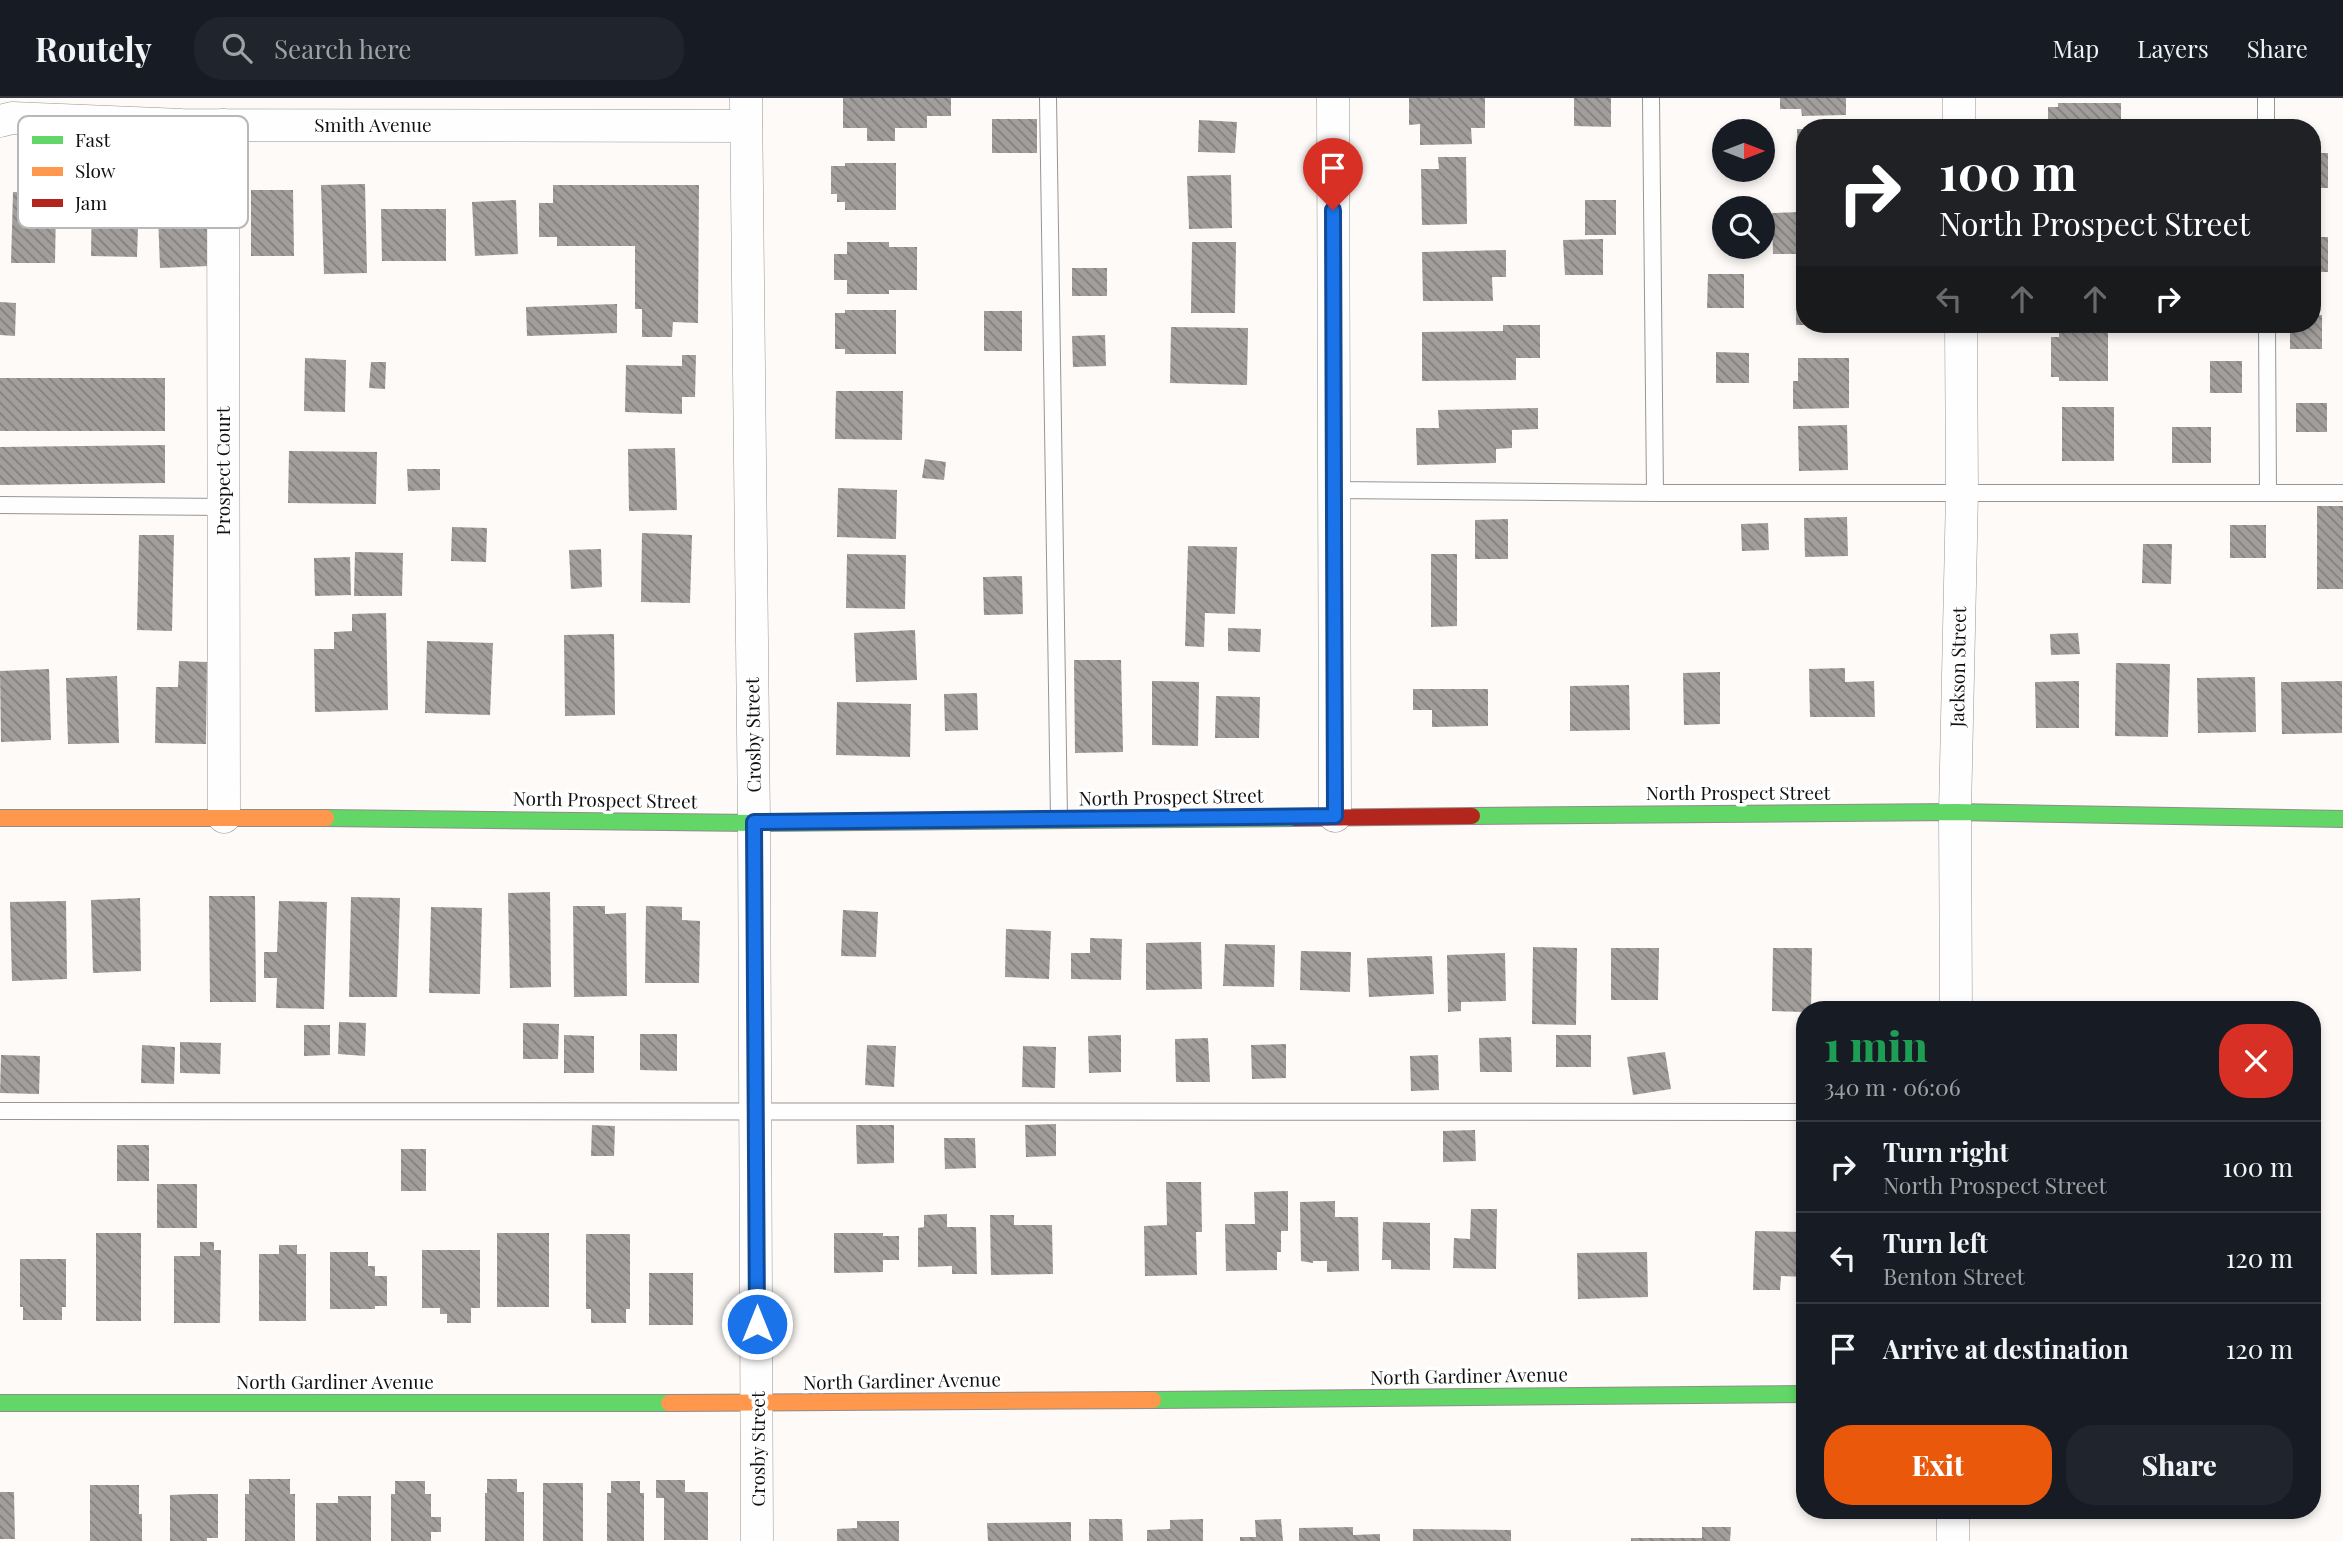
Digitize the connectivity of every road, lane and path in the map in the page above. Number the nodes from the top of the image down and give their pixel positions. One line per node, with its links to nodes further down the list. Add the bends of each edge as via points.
1 (1048, 98): 28 (lane)
2 (1333, 98): 17 (street)
3 (1651, 98): 18 (lane)
4 (1959, 98): 10 (street)
5 (2266, 98): 11 (lane)
6 (182, 111): 8 (street, Smith Avenue)
7 (746, 112): 13 (street, Smith Avenue); 30 (street, Crosby Street)
8 (61, 116)
9 (18, 118): 12 (street, Smith Avenue)
10 (1959, 119)
11 (2266, 119)
12 (0, 121)
13 (248, 124)
14 (223, 228): 23 (street, Prospect Court)
15 (1961, 333): 19 (street, Jackson Street)
16 (2267, 333): 20 (lane)
17 (1334, 490): 18 (lane); 25 (street)
18 (1655, 493): 19 (lane)
19 (1962, 493): 20 (lane); 24 (street, Jackson Street)
20 (2268, 493): 21 (lane)
21 (2343, 493)
22 (0, 505): 23 (lane)
23 (223, 507): 26 (street, Prospect Court)
24 (1955, 812): 25 (street, North Prospect Street); 29 (street, North Prospect Street); 31 (street, Jackson Street)
25 (1335, 816): 28 (street, North Prospect Street)
26 (223, 817): 27 (street, North Prospect Street); 30 (street, North Prospect Street)
27 (0, 818)
28 (1059, 819): 30 (street, North Prospect Street)
29 (2343, 820)
30 (754, 822): 32 (street, Crosby Street)
31 (1956, 1001)
32 (756, 1110): 33 (lane); 34 (lane); 37 (street, Crosby Street)
33 (0, 1111)
34 (1796, 1112)
35 (1796, 1394): 37 (street, North Gardiner Avenue)
36 (0, 1403): 37 (street, North Gardiner Avenue)
37 (758, 1404): 39 (street, Crosby Street)
38 (1953, 1519): 40 (street)
39 (757, 1541)
40 (1953, 1541)

